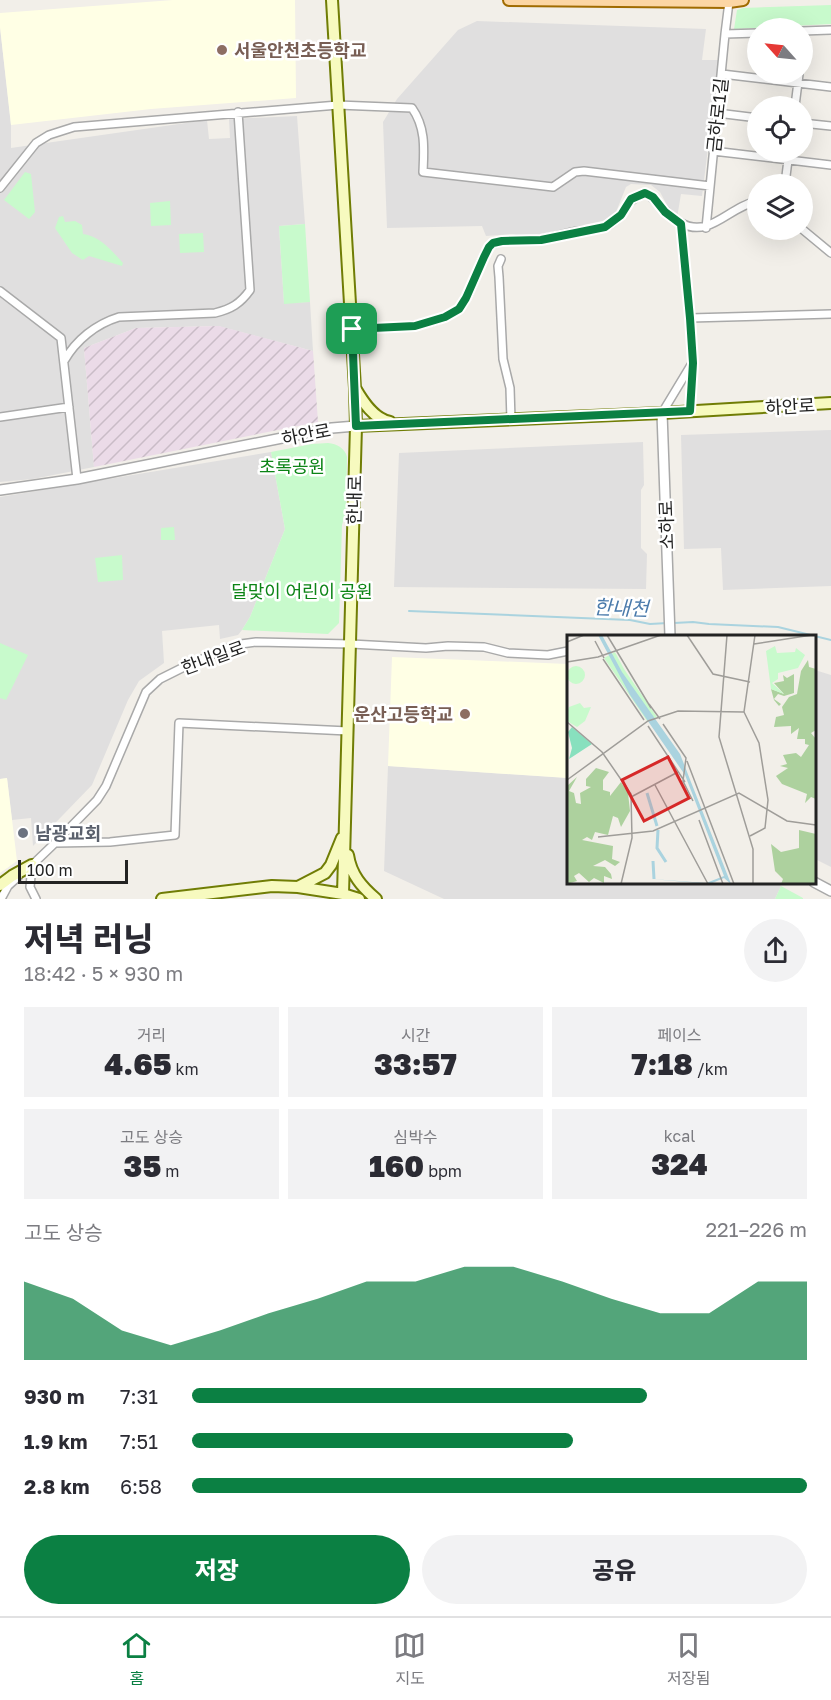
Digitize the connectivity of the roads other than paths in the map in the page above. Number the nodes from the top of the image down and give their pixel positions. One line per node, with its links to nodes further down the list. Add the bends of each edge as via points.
1 (332, 0): 13 (main road, 한내로)
2 (509, 0): 4 (main road)
3 (743, 0): 4 (main road)
4 (729, 1): 8 (street, 금하로1길)
5 (831, 30): 6 (street)
6 (813, 31)
7 (747, 33): 8 (street)
8 (725, 34): 9 (street, 금하로1길)
9 (722, 74): 10 (street); 15 (street, 금하로1길)
10 (747, 75)
11 (806, 84): 12 (street)
12 (831, 87)
13 (338, 105): 14 (street); 23 (street, via 411,108 424,139 423,172 553,187 575,172 584,171); 34 (main road, 한내로)
14 (238, 112): 24 (street, via 66,129 36,143); 35 (street, via 250,290 242,302 215,314 108,320 77,342)
15 (717, 113): 16 (street); 19 (street, 금하로1길)
16 (747, 117)
17 (813, 124): 18 (street)
18 (831, 126)
19 (713, 151): 20 (street); 23 (street, 금하로1길)
20 (747, 155)
21 (805, 162): 22 (street)
22 (831, 165)
23 (710, 186): 27 (street, 금하로1길)
24 (0, 188)
25 (747, 204): 27 (street)
26 (681, 224): 27 (street); 33 (street); 34 (street, via 653,197 637,195 605,227 541,240 493,243 459,309 445,317 415,326)
27 (706, 228)
28 (813, 238): 29 (street)
29 (831, 253)
30 (501, 259): 43 (street, via 498,266 503,359 510,388)
31 (0, 291): 35 (street, via 61,338)
32 (831, 314): 33 (street)
33 (690, 318): 36 (street)
34 (352, 329): 37 (main road, 한내로)
35 (64, 361): 39 (street)
36 (693, 363): 40 (street); 41 (street)
37 (355, 388): 44 (main road, via 377,416); 45 (main road, 한내로)
38 (831, 404): 40 (main road, 하안로)
39 (69, 407): 42 (street); 46 (street)
40 (690, 411): 41 (main road, 하안로)
41 (662, 413): 43 (main road, 하안로); 48 (street, 소하로)
42 (0, 417)
43 (511, 420): 44 (main road, 하안로)
44 (402, 424): 45 (main road, 하안로)
45 (356, 426): 46 (street, 하안로); 49 (main road, 한내로)
46 (76, 479): 47 (street, 하안로)
47 (0, 490)
48 (670, 635)
49 (351, 644): 50 (street, 한내일로, via 484,647 548,655); 51 (main road, 한내로); 53 (street, 한내일로, via 241,644 160,679 146,692 106,786)
50 (567, 651)
51 (348, 731): 52 (main road, 한내로); 53 (street, via 179,723 175,835)
52 (345, 832): 57 (main road, via 325,873); 59 (main road, 한내로); 64 (main road, via 348,860 355,877)
53 (55, 843): 54 (street, 한내일로)
54 (32, 865): 56 (main road); 60 (street, 한내일로, via 8,886); 61 (street, via 30,887)
55 (816, 883): 58 (street)
56 (0, 885)
57 (298, 887): 59 (main road); 62 (main road, via 272,886)
58 (831, 891)
59 (343, 894): 63 (main road)
60 (1, 899)
61 (36, 899)
62 (162, 899)
63 (359, 899)
64 (376, 899)

